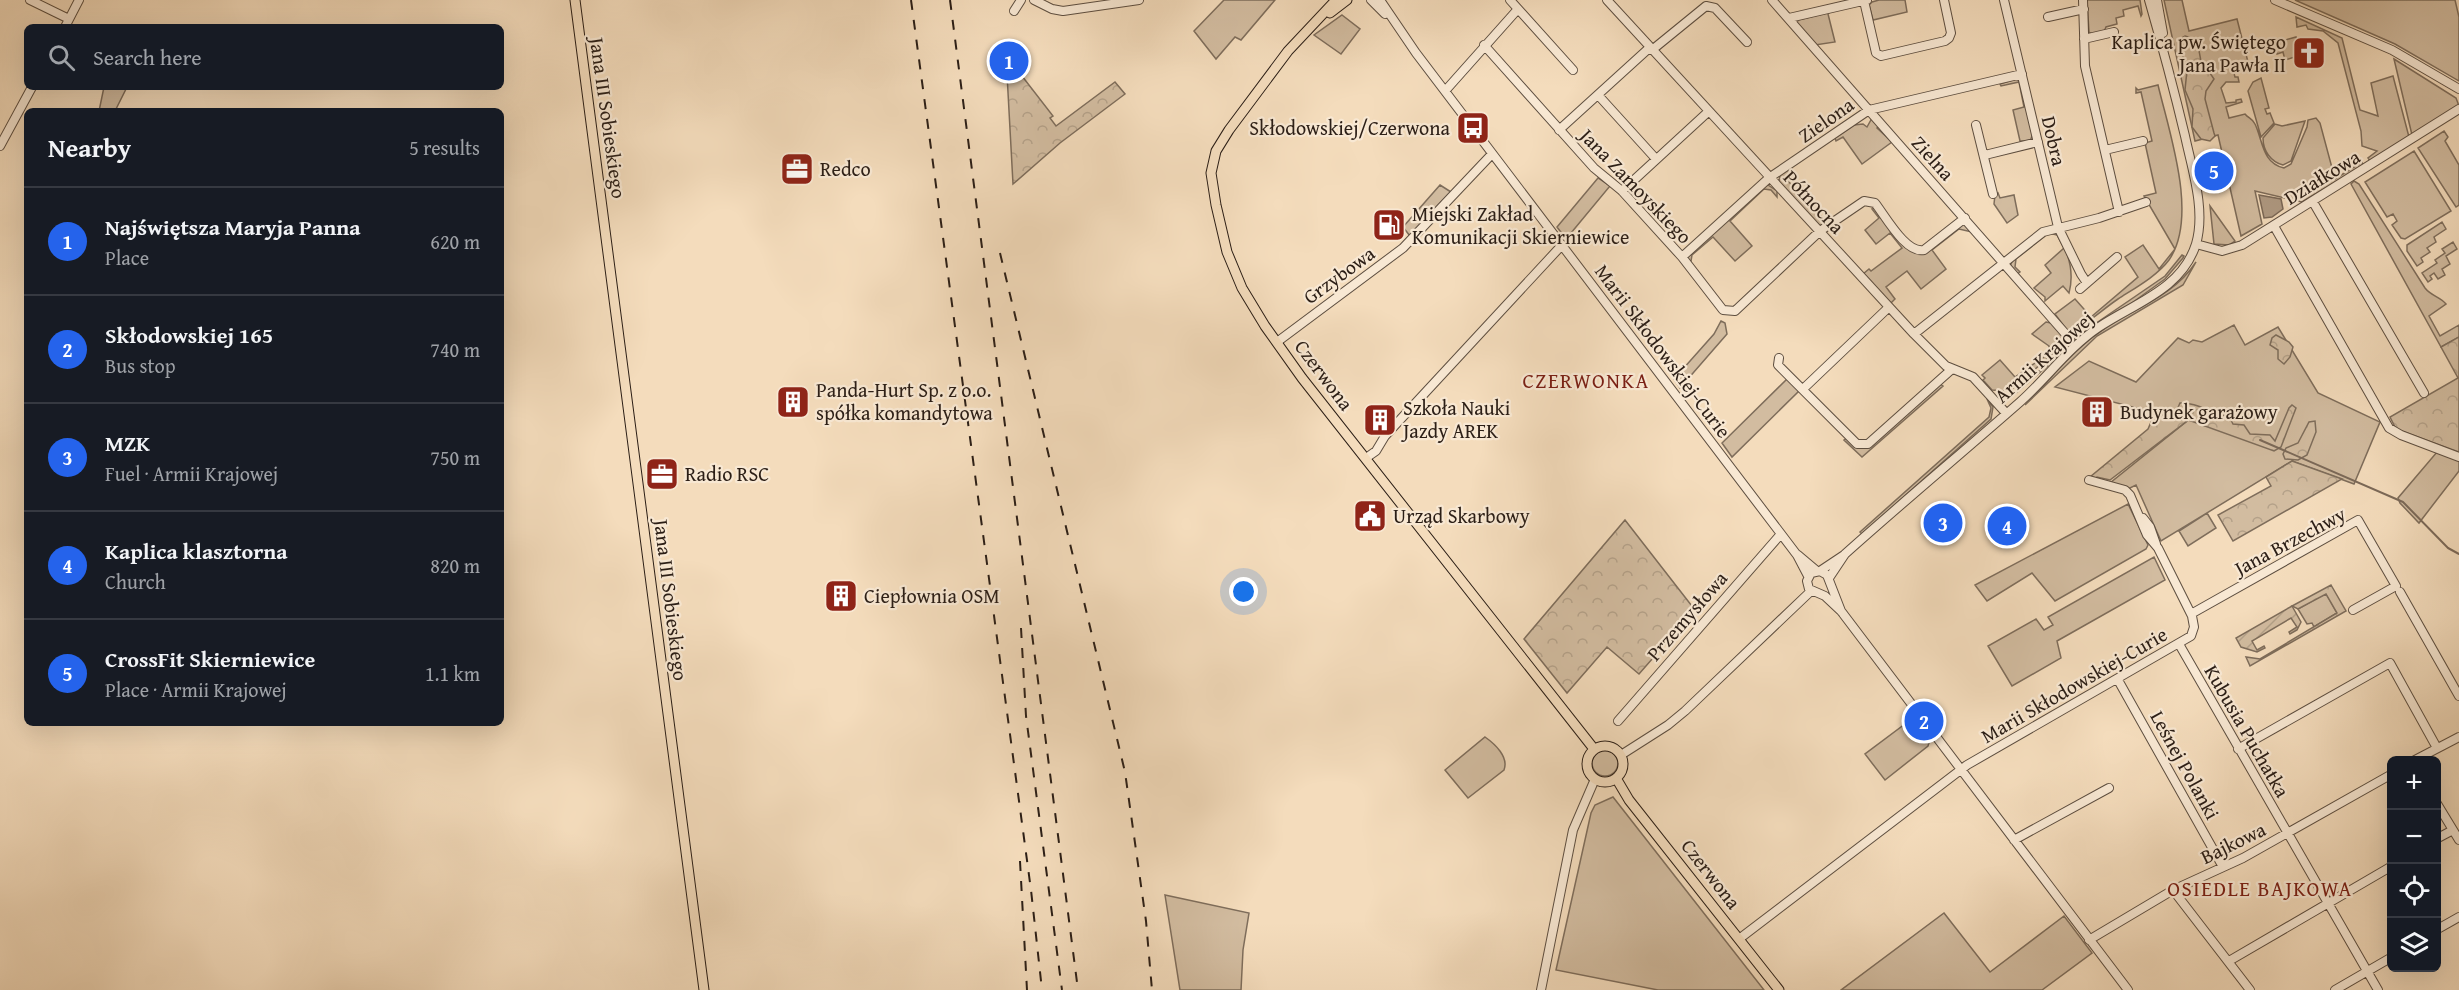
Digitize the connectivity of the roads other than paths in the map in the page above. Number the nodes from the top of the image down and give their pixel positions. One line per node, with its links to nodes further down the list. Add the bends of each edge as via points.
1 (30, 0): 26 (street)
2 (79, 0): 26 (street)
3 (575, 0): 127 (main road, Jana III Sobieskiego)
4 (1021, 0): 23 (street)
5 (1034, 0): 6 (street, via 1063,11)
6 (1139, 0)
7 (1336, 0): 27 (main road, Czerwona)
8 (1347, 0): 27 (main road, Czerwona)
9 (1371, 0): 29 (street, Marii Skłodowskiej-Curie)
10 (1380, 0): 29 (street, Marii Skłodowskiej-Curie)
11 (1510, 0): 21 (street)
12 (1607, 0): 34 (street, Północna)
13 (1772, 0): 25 (street, Zielna)
14 (1866, 0): 15 (street, via 1876,53 1881,56 1949,38); 25 (street)
15 (1944, 0)
16 (2004, 0): 37 (street, Dobra)
17 (2083, 0): 22 (street)
18 (2149, 0): 35 (street, Armii Krajowej)
19 (2157, 0): 35 (street, Armii Krajowej)
20 (2275, 0): 38 (street, via 2392,50)
21 (1518, 9): 33 (street); 36 (street)
22 (2084, 9): 24 (street); 31 (street)
23 (1014, 11)
24 (2048, 17)
25 (1789, 18): 43 (street, Zielna)
26 (69, 19): 28 (street)
27 (1315, 22): 74 (main road, Czerwona, via 1288,51 1229,130 1216,151 1211,173 1230,260 1247,297)
28 (66, 24)
29 (1395, 24): 40 (street, Marii Skłodowskiej-Curie)
30 (2114, 32): 31 (street)
31 (2084, 39): 50 (street, via 2085,66)
32 (1747, 42): 34 (street, via 1716,9 1707,6)
33 (1484, 45): 40 (street); 46 (street, Jana Zamoyskiego)
34 (1652, 50): 41 (street, via 1647,50); 44 (street, Północna)
35 (2167, 58): 64 (street, Armii Krajowej, via 2196,192)
36 (1573, 70)
37 (2022, 74): 43 (street, Zielona); 48 (street, Dobra)
38 (2459, 89)
39 (30, 90): 49 (street)
40 (1445, 91): 51 (street, Marii Skłodowskiej-Curie)
41 (1598, 95): 46 (street); 53 (street)
42 (2459, 109): 58 (street, Działkowa)
43 (1869, 110): 54 (street, Zielona); 60 (street, Zielna)
44 (1709, 111): 53 (street); 54 (street, Północna)
45 (1976, 124): 52 (street)
46 (1560, 130): 55 (street, Jana Zamoyskiego, via 1594,168)
47 (2143, 141): 50 (street)
48 (2038, 142): 52 (street); 62 (street, Dobra)
49 (0, 146)
50 (2104, 150): 59 (street)
51 (1492, 154): 65 (street, Marii Skłodowskiej-Curie); 74 (street, Grzybowa, via 1403,248)
52 (1985, 155): 56 (street)
53 (1656, 159): 55 (street)
54 (1769, 178): 63 (street, Północna); 66 (street, Zielona)
55 (1622, 191): 66 (street, Jana Zamoyskiego)
56 (1993, 194)
57 (2146, 202): 59 (street)
58 (2313, 202): 61 (street, Działkowa); 78 (street)
59 (2119, 212): 62 (street)
60 (1965, 218): 63 (street, Jana Zamoyskiego, via 1924,250 1907,245 1875,203 1868,200); 68 (street, Zielna)
61 (2274, 226): 64 (street, Działkowa, via 2230,251); 80 (street, via 2390,428)
62 (2058, 227): 68 (street, via 2043,232); 69 (street, Dobra)
63 (1820, 231): 66 (street, Jana Zamoyskiego, via 1735,311 1723,310); 71 (street, Północna)
64 (2196, 244): 79 (street, Armii Krajowej, via 2174,280 2099,327)
65 (1562, 245): 81 (street, via 1385,436 1377,451); 83 (street, Marii Skłodowskiej-Curie)
66 (1682, 257)
67 (2117, 257): 69 (street)
68 (2005, 264): 72 (street); 73 (street, Zielna)
69 (2087, 283): 70 (street)
70 (2080, 289)
71 (1888, 308): 72 (street, Północna); 77 (street)
72 (1914, 334): 76 (street, Północna)
73 (2070, 339)
74 (1277, 342): 81 (main road, Czerwona)
75 (1779, 358): 77 (street, via 1778,365)
76 (1952, 369): 77 (street, via 1863,445 1857,444); 79 (street, Północna, via 1973,377)
77 (1803, 389)
78 (2424, 393)
79 (2006, 413): 84 (street, Armii Krajowej)
80 (2459, 457)
81 (1366, 458): 101 (main road, Czerwona)
82 (2089, 480): 94 (street, via 2130,495 2147,535)
83 (1781, 534): 85 (street, Marii Skłodowskiej-Curie); 98 (street, Przemysłowa)
84 (1845, 554): 86 (street); 88 (street, Armii Krajowej)
85 (1797, 555): 86 (street, Marii Skłodowskiej-Curie); 87 (street, Marii Skłodowskiej-Curie)
86 (1818, 571): 87 (street); 88 (street)
87 (1808, 576): 89 (street)
88 (1829, 581): 91 (street, via 1826,591); 93 (street)
89 (1811, 591): 91 (street); 103 (street, via 1685,711)
90 (2400, 592): 97 (street)
91 (1820, 594): 93 (street)
92 (2353, 610): 94 (street, Jana Brzechwy, via 2396,586 2358,520)
93 (1841, 611): 105 (street)
94 (2191, 614): 95 (street, Marii Skłodowskiej-Curie, via 2193,634)
95 (2179, 644): 96 (street, Marii Skłodowskiej-Curie); 102 (street, Kubusia Puchatka)
96 (2118, 680): 105 (street, Marii Skłodowskiej-Curie); 116 (street, Leśnej Polanki)
97 (2459, 696)
98 (1618, 721)
99 (2459, 737): 100 (street)
100 (2437, 748): 102 (street, via 2390,663); 104 (street)
101 (1594, 749): 103 (main road, via 1612,747); 108 (main road, via 1587,764)
102 (2238, 749): 112 (street, Kubusia Puchatka)
103 (1621, 755): 107 (main road, via 1623,766)
104 (2422, 756)
105 (1961, 770): 114 (street); 122 (street, Marii Skłodowskiej-Curie)
106 (2387, 776): 112 (street, Bajkowa)
107 (1616, 778): 108 (main road, via 1607,782); 122 (main road, Czerwona, via 1629,800)
108 (1595, 779): 128 (street, via 1573,830)
109 (2109, 788): 114 (street)
110 (2441, 810): 111 (street)
111 (2453, 830): 113 (street); 115 (street)
112 (2287, 834): 116 (street, Bajkowa); 119 (street, Kubusia Puchatka)
113 (2441, 836)
114 (2014, 840): 123 (street)
115 (2459, 840)
116 (2223, 867): 118 (street, Bajkowa)
117 (2387, 868): 119 (street)
118 (2173, 890): 123 (street, Bajkowa); 125 (street)
119 (2327, 904): 125 (street); 126 (street, Kubusia Puchatka)
120 (2459, 917): 121 (street)
121 (2441, 927)
122 (1739, 939): 129 (main road, Czerwona)
123 (2089, 940): 130 (street)
124 (2387, 960): 126 (street)
125 (2229, 961): 131 (street)
126 (2368, 972): 132 (street); 133 (street, Kubusia Puchatka)
127 (704, 990)
128 (1541, 990)
129 (1779, 990)
130 (2128, 990)
131 (2250, 990)
132 (2335, 990)
133 (2378, 990)

